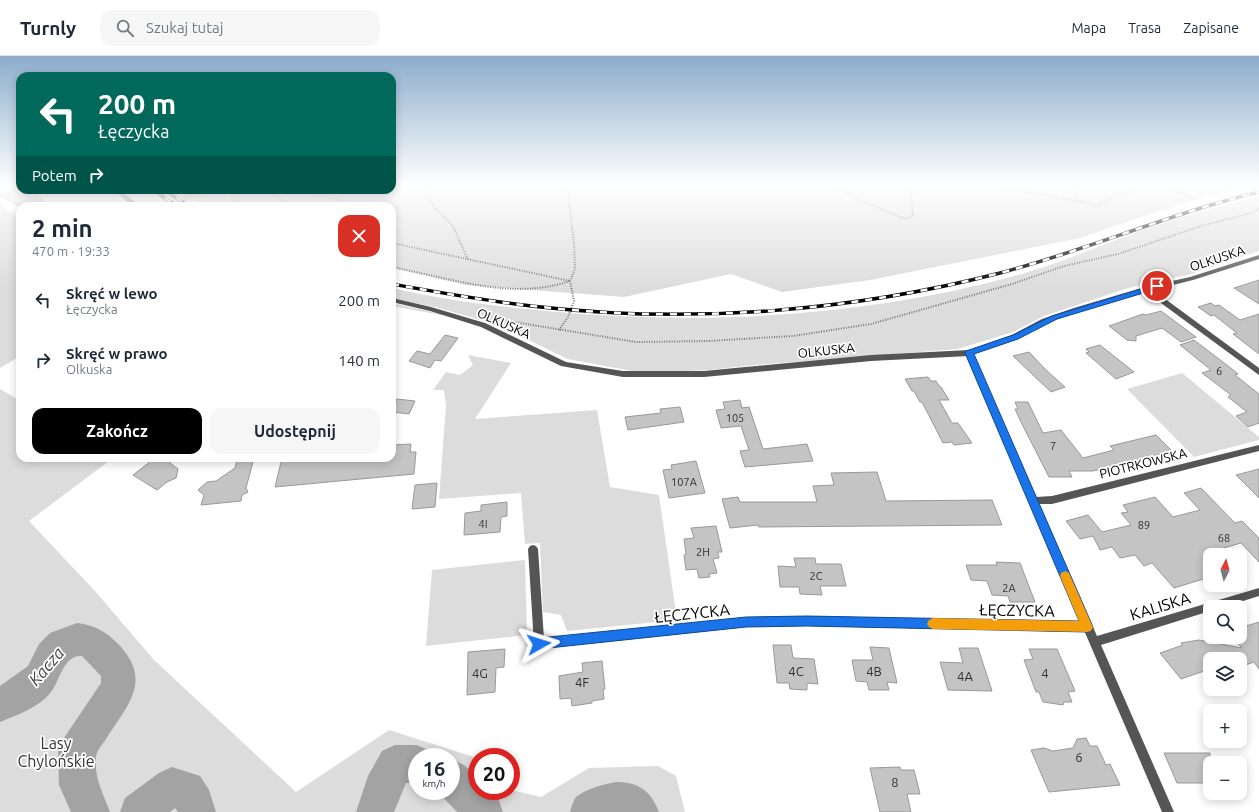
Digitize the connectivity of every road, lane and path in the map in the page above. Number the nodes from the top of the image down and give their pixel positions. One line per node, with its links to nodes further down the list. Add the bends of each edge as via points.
1 (447, 220): 6 (path, via 453,226)
2 (571, 220): 8 (path, via 575,269)
3 (1223, 220): 12 (path, via 1118,254 1064,266 1012,284 871,324 793,336 708,341 636,342)
4 (396, 244): 6 (path)
5 (1259, 257): 9 (street, OLKUSKA, via 1191,279)
6 (468, 260): 8 (path)
7 (396, 268): 8 (path, via 514,291 551,288)
8 (570, 281): 12 (path, via 574,301 568,317)
9 (1147, 289): 13 (street, OLKUSKA, via 1044,321 1015,337); 14 (street)
10 (396, 301): 13 (street, OLKUSKA, via 483,325 564,364 622,374 704,374 871,358)
11 (495, 319): 12 (path)
12 (559, 330)
13 (969, 353): 16 (street, ŁĘCZYCKA)
14 (1259, 372)
15 (1259, 448): 16 (street, PIOTRKOWSKA, via 1052,500)
16 (1034, 501): 19 (street, ŁĘCZYCKA)
17 (532, 549): 19 (street, ŁĘCZYCKA, via 539,644 746,622)
18 (1259, 592): 20 (street, KALISKA)
19 (1087, 627): 20 (street, ŁĘCZYCKA)
20 (1094, 642): 21 (street, ŁĘCZYCKA)
21 (1168, 812)

